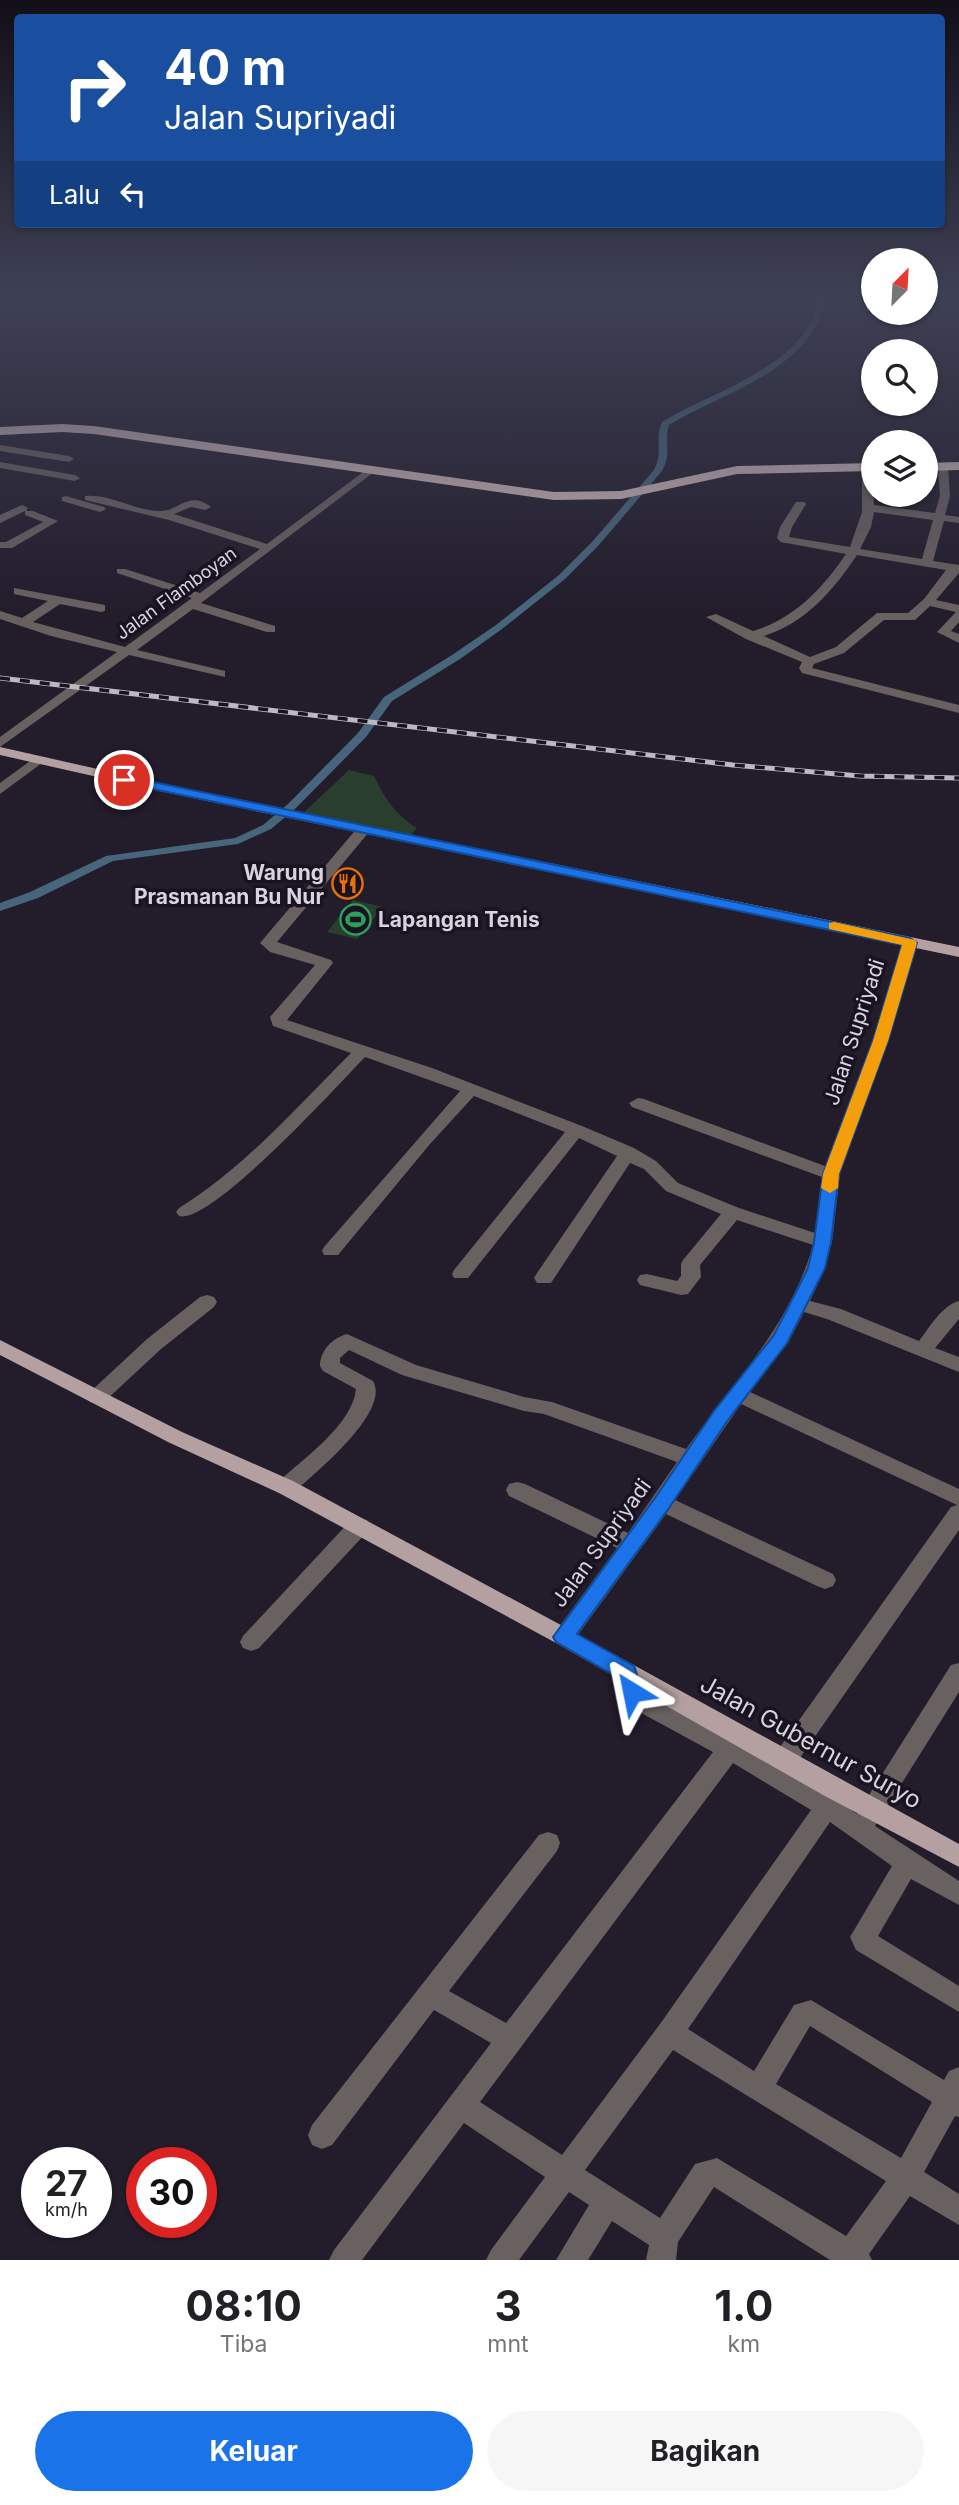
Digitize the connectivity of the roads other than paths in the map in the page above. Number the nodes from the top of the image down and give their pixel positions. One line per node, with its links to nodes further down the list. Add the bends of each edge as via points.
1 (17, 430): 2 (highway); 3 (street); 11 (highway, via 94,430)
2 (0, 431)
3 (0, 441)
4 (0, 448): 5 (street)
5 (69, 459)
6 (0, 465): 12 (street, via 75,478)
7 (959, 466): 10 (highway)
8 (861, 467): 11 (highway, via 737,470 592,498)
9 (938, 467): 10 (highway)
10 (943, 467): 20 (street, via 945,496)
11 (370, 470): 24 (street, Jalan Flamboyan)
12 (57, 489)
13 (89, 498): 18 (street)
14 (66, 499): 18 (street, via 123,515)
15 (800, 504): 25 (street, via 783,538)
16 (205, 507): 19 (street, via 190,503)
17 (868, 508): 20 (street); 25 (street)
18 (144, 510): 19 (street)
19 (162, 515): 24 (street)
20 (938, 517): 22 (street); 26 (street)
21 (0, 520): 23 (street, via 26,511 52,521 8,546)
22 (959, 520)
23 (0, 545)
24 (269, 548): 31 (street, Jalan Flamboyan)
25 (855, 551): 26 (street); 40 (street, via 821,592 787,622)
26 (927, 563): 27 (street)
27 (956, 568): 32 (street)
28 (121, 571): 31 (street)
29 (18, 591): 30 (street)
30 (58, 600): 33 (street); 38 (street)
31 (196, 600): 39 (street); 42 (street, Jalan Flamboyan)
32 (928, 602): 34 (street); 43 (street, via 910,618 881,615 840,650)
33 (101, 608)
34 (959, 608)
35 (0, 614): 38 (street)
36 (959, 615): 41 (street, via 943,633)
37 (712, 617): 40 (street)
38 (23, 623): 42 (street)
39 (271, 629)
40 (750, 636): 43 (street)
41 (959, 639)
42 (125, 651): 44 (street); 46 (street, Jalan Flamboyan)
43 (809, 661): 45 (street, via 806,670)
44 (220, 674)
45 (959, 709)
46 (0, 743)
47 (0, 751): 48 (main road)
48 (37, 761): 49 (street); 50 (main road)
49 (0, 790)
50 (364, 829): 51 (main road); 53 (street, via 268,943 325,963 278,1017 279,1023)
51 (910, 943): 52 (main road); 58 (street, Jalan Supriyadi)
52 (959, 952)
53 (362, 1051): 54 (street); 59 (street, via 273,1141 213,1195)
54 (471, 1089): 56 (street); 62 (street)
55 (638, 1103): 58 (street)
56 (576, 1130): 57 (street); 63 (street)
57 (628, 1152): 60 (street, via 650,1164 672,1187); 64 (street)
58 (831, 1174): 61 (street, Jalan Supriyadi)
59 (185, 1212)
60 (733, 1212): 61 (street); 65 (street, via 690,1264 691,1277 681,1289)
61 (823, 1242): 67 (street, Jalan Supriyadi)
62 (331, 1251)
63 (461, 1274)
64 (544, 1278)
65 (647, 1280)
66 (207, 1302): 73 (street)
67 (799, 1304): 70 (street); 72 (street, Jalan Supriyadi, via 781,1338)
68 (959, 1308): 70 (street)
69 (0, 1347): 73 (main road, Jalan Supriyadi)
70 (923, 1350): 71 (street)
71 (959, 1365)
72 (737, 1394): 74 (street, Jalan Supriyadi); 77 (street)
73 (97, 1397): 75 (main road, Jalan Supriyadi)
74 (690, 1459): 75 (street, via 545,1407 419,1373 347,1341 330,1356 330,1366 366,1386 365,1401 352,1423); 78 (street, Jalan Supriyadi)
75 (286, 1487): 80 (main road, Jalan Supriyadi)
76 (517, 1490): 81 (street)
77 (959, 1498)
78 (662, 1503): 81 (street, Jalan Supriyadi); 82 (street)
79 (959, 1513): 88 (street)
80 (359, 1527): 83 (main road, Jalan Supriyadi); 84 (street)
81 (632, 1545): 83 (street, Jalan Supriyadi)
82 (825, 1580)
83 (564, 1637): 85 (main road)
84 (251, 1642)
85 (626, 1672): 87 (street, via 640,1701)
86 (959, 1672): 90 (street)
87 (738, 1744): 88 (main road, Jalan Gubernur Suryo); 89 (street); 99 (street)
88 (784, 1761): 89 (main road, Jalan Gubernur Suryo)
89 (829, 1797): 90 (main road, Jalan Gubernur Suryo); 91 (street); 98 (street, via 807,1839)
90 (874, 1809): 91 (street); 93 (main road, Jalan Gubernur Suryo)
91 (860, 1830): 94 (street)
92 (548, 1843): 96 (street)
93 (959, 1856)
94 (907, 1863): 95 (street); 97 (street, via 865,1933 865,1942)
95 (959, 1894)
96 (430, 1994): 99 (street); 103 (street)
97 (959, 2000)
98 (670, 2033): 100 (street); 104 (street)
99 (508, 2039): 102 (street)
100 (758, 2089): 101 (street, via 803,2014 811,2012); 105 (street)
101 (956, 2094): 105 (street)
102 (460, 2105): 104 (street); 110 (street)
103 (321, 2135)
104 (565, 2174): 106 (street); 111 (street)
105 (906, 2177): 107 (street); 109 (street)
106 (608, 2201): 108 (street); 112 (street)
107 (959, 2211)
108 (662, 2249): 109 (street, via 705,2174 717,2172)
109 (851, 2258)
110 (344, 2260)
111 (501, 2260)
112 (571, 2260)

